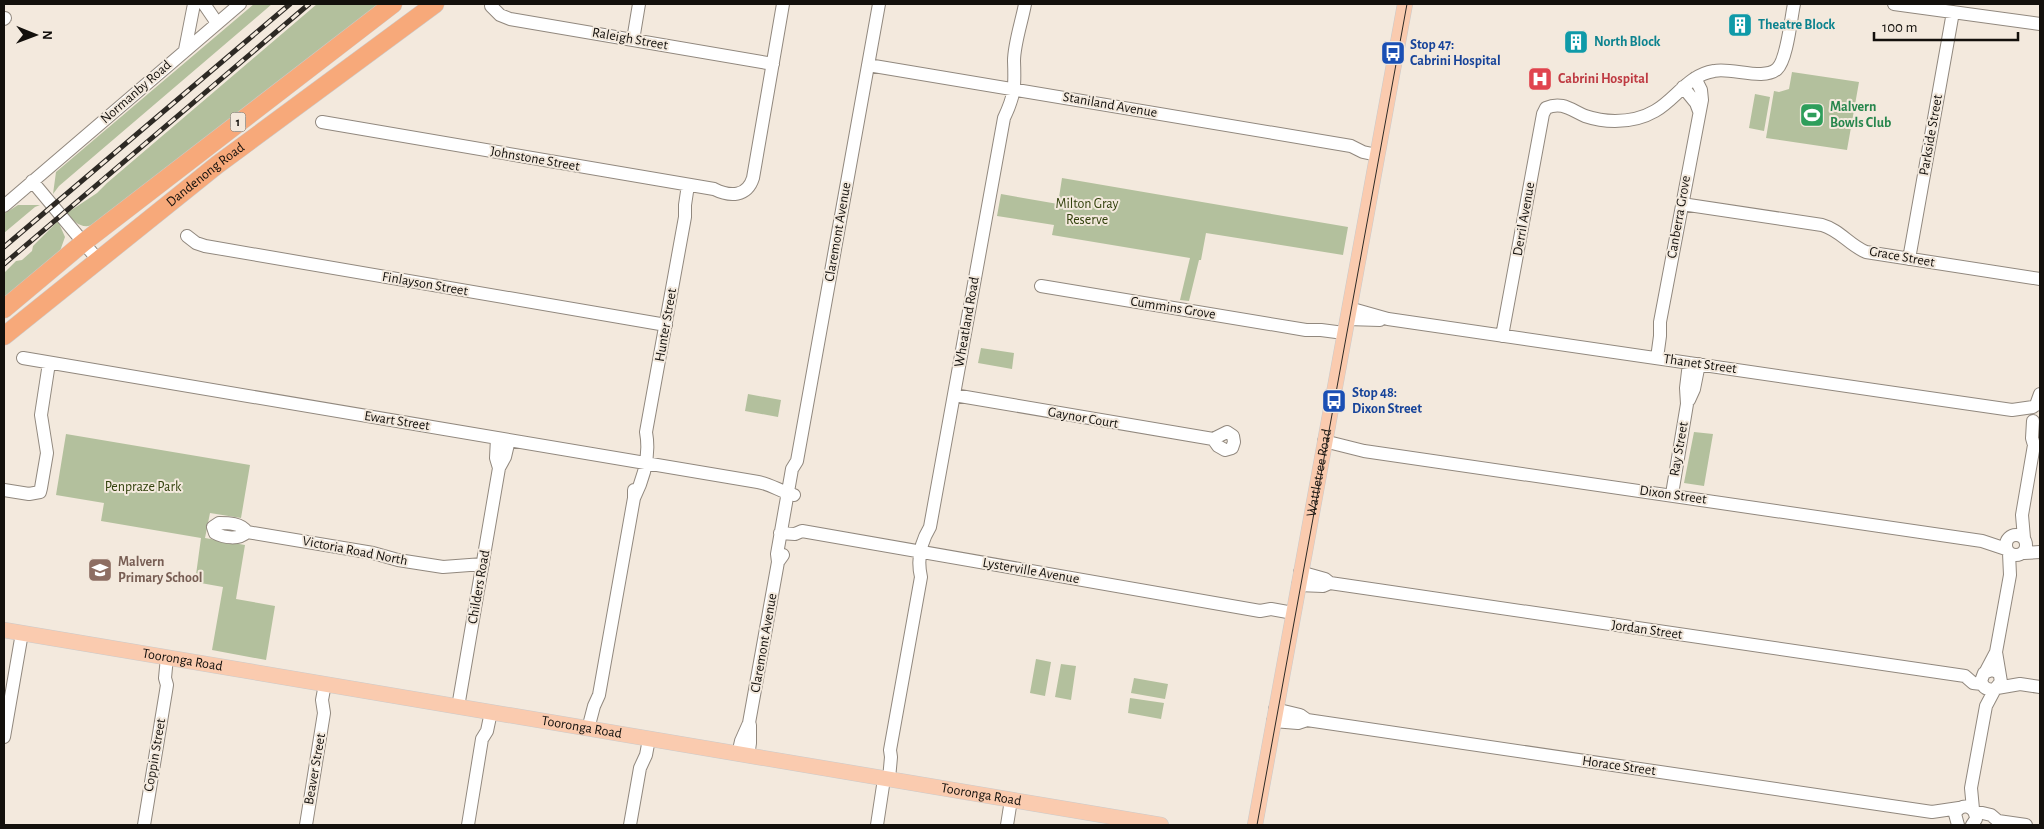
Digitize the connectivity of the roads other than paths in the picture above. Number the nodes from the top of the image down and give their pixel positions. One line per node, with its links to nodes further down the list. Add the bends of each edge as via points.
1 (194, 4): 18 (street)
2 (204, 4): 15 (street)
3 (240, 4): 15 (street, Normanby Road)
4 (393, 4): 32 (highway, Dandenong Road / 1)
5 (435, 4): 34 (highway, Dandenong Road / 1, via 217,165)
6 (639, 4): 17 (street)
7 (783, 4): 19 (street)
8 (879, 4): 20 (street, Claremont Avenue)
9 (1025, 4): 23 (street, Wheatland Road, via 1014,61 1016,70)
10 (1405, 4): 26 (main road, Wattletree Road)
11 (1794, 4): 21 (street, via 1783,57 1775,71 1766,74 1722,70)
12 (1894, 4): 14 (street)
13 (491, 6): 17 (street, Raleigh Street, via 510,19)
14 (1953, 12): 16 (street); 33 (street, Parkside Street)
15 (217, 23): 18 (street, Normanby Road)
16 (2040, 24)
17 (633, 40): 19 (street, Raleigh Street)
18 (185, 50): 27 (street, Normanby Road)
19 (773, 64): 28 (street, Johnstone Street, via 754,178 747,190 730,194)
20 (868, 65): 23 (street, Staniland Avenue); 56 (street, Claremont Avenue, via 797,461 792,469)
21 (1695, 78): 22 (street); 24 (street, Canberra Grove, via 1702,96)
22 (1683, 87): 24 (street); 41 (street, Derril Avenue, via 1655,111 1634,119 1601,120 1564,106 1546,108)
23 (1009, 88): 26 (street, Staniland Avenue, via 1351,146 1364,152); 46 (street, Wheatland Road)
24 (1699, 111): 29 (street, Canberra Grove)
25 (322, 122): 28 (street, Johnstone Street)
26 (1378, 150): 39 (main road, Wattletree Road)
27 (32, 181): 30 (street, Normanby Road); 32 (street)
28 (691, 185): 38 (street, Hunter Street)
29 (1682, 204): 33 (street, Grace Street, via 1822,225 1866,252); 43 (street, Canberra Grove, via 1660,322 1654,335)
30 (4, 206)
31 (187, 236): 38 (street, Finlayson Street, via 204,246)
32 (84, 242): 34 (street); 37 (highway, Dandenong Road / 1)
33 (1908, 259): 35 (street, Grace Street)
34 (98, 260): 40 (highway, Dandenong Road / 1)
35 (2040, 280)
36 (1041, 286): 39 (street, Cummins Grove, via 1306,330 1320,336)
37 (4, 309)
38 (666, 325): 55 (street, Hunter Street, via 642,439)
39 (1345, 325): 41 (street, Thanet Street, via 1388,319); 53 (main road, Wattletree Road)
40 (4, 336)
41 (1502, 336): 43 (street, Thanet Street)
42 (23, 358): 44 (street, Ewart Street)
43 (1653, 358): 45 (street, Thanet Street)
44 (49, 363): 51 (street, Ewart Street); 57 (street, via 41,415 47,453 40,492)
45 (1694, 364): 48 (street, Thanet Street); 58 (street, Ray Street, via 1686,388 1687,404)
46 (954, 395): 52 (street, Gaynor Court); 64 (street, Wheatland Road, via 930,527 923,542)
47 (2037, 402): 48 (street, Thanet Street); 49 (street, via 2030,413)
48 (2012, 410): 49 (street, Thanet Street)
49 (2035, 422): 54 (street)
50 (2040, 433): 54 (street)
51 (503, 439): 55 (street, Ewart Street); 65 (street, Childers Road, via 496,458 499,468)
52 (1213, 439)
53 (1324, 444): 58 (street, Dixon Street, via 1346,451 1364,450); 66 (main road, Wattletree Road)
54 (2034, 445): 61 (street)
55 (641, 463): 56 (street, Ewart Street); 77 (street, Hunter Street)
56 (792, 489): 59 (street, Claremont Avenue)
57 (4, 490)
58 (1672, 494): 61 (street, Dixon Street)
59 (785, 528): 64 (street, Lysterville Avenue); 80 (street, Claremont Avenue, via 783,555 778,562 749,723 741,741)
60 (247, 532): 65 (street, Victoria Road North, via 398,560)
61 (2016, 545): 62 (street, Dixon Street); 63 (street, Dixon Street); 71 (street, via 1996,652 1999,661)
62 (2040, 545)
63 (2040, 552)
64 (926, 553): 67 (street, Lysterville Avenue, via 1260,610 1269,616); 81 (street, Wheatland Road, via 919,569 921,577 890,750 886,756)
65 (482, 570): 74 (street, Childers Road)
66 (1299, 579): 67 (main road, Wattletree Road); 71 (street, Jordan Street, via 1323,586 1330,583 1964,676 1973,683)
67 (1292, 616): 76 (main road, Wattletree Road)
68 (4, 630): 69 (main road, Tooronga Road)
69 (22, 632): 70 (main road, Tooronga Road); 78 (street)
70 (172, 658): 72 (main road, Tooronga Road); 87 (street, Coppin Street, via 165,678 167,685)
71 (1991, 680): 73 (street); 83 (street)
72 (329, 685): 74 (main road, Tooronga Road); 88 (street, Beaver Street, via 322,700 324,713)
73 (2040, 687)
74 (458, 707): 75 (main road, Tooronga Road)
75 (487, 712): 77 (main road, Tooronga Road); 89 (street, via 480,730 482,740)
76 (1274, 715): 84 (street, Horace Street, via 1298,723 1307,720); 94 (main road, Wattletree Road)
77 (592, 730): 79 (main road, Tooronga Road)
78 (4, 737)
79 (644, 738): 80 (main road, Tooronga Road); 90 (street, via 638,754 640,768)
80 (743, 755): 81 (main road, Tooronga Road)
81 (885, 779): 82 (main road, Tooronga Road); 91 (street, Wheatland Road)
82 (1011, 800): 92 (street); 93 (main road, Tooronga Road)
83 (1967, 809): 84 (street, Horace Street); 85 (street); 86 (street, via 1955,814); 95 (street, via 1976,819)
84 (1932, 812): 86 (street, Horace Street)
85 (1998, 821): 96 (street); 97 (street)
86 (1957, 824)
87 (144, 825)
88 (306, 825)
89 (468, 825)
90 (630, 825)
91 (877, 825)
92 (1007, 825)
93 (1162, 825)
94 (1255, 825)
95 (1972, 825)
96 (1978, 825)
97 (2026, 825)

